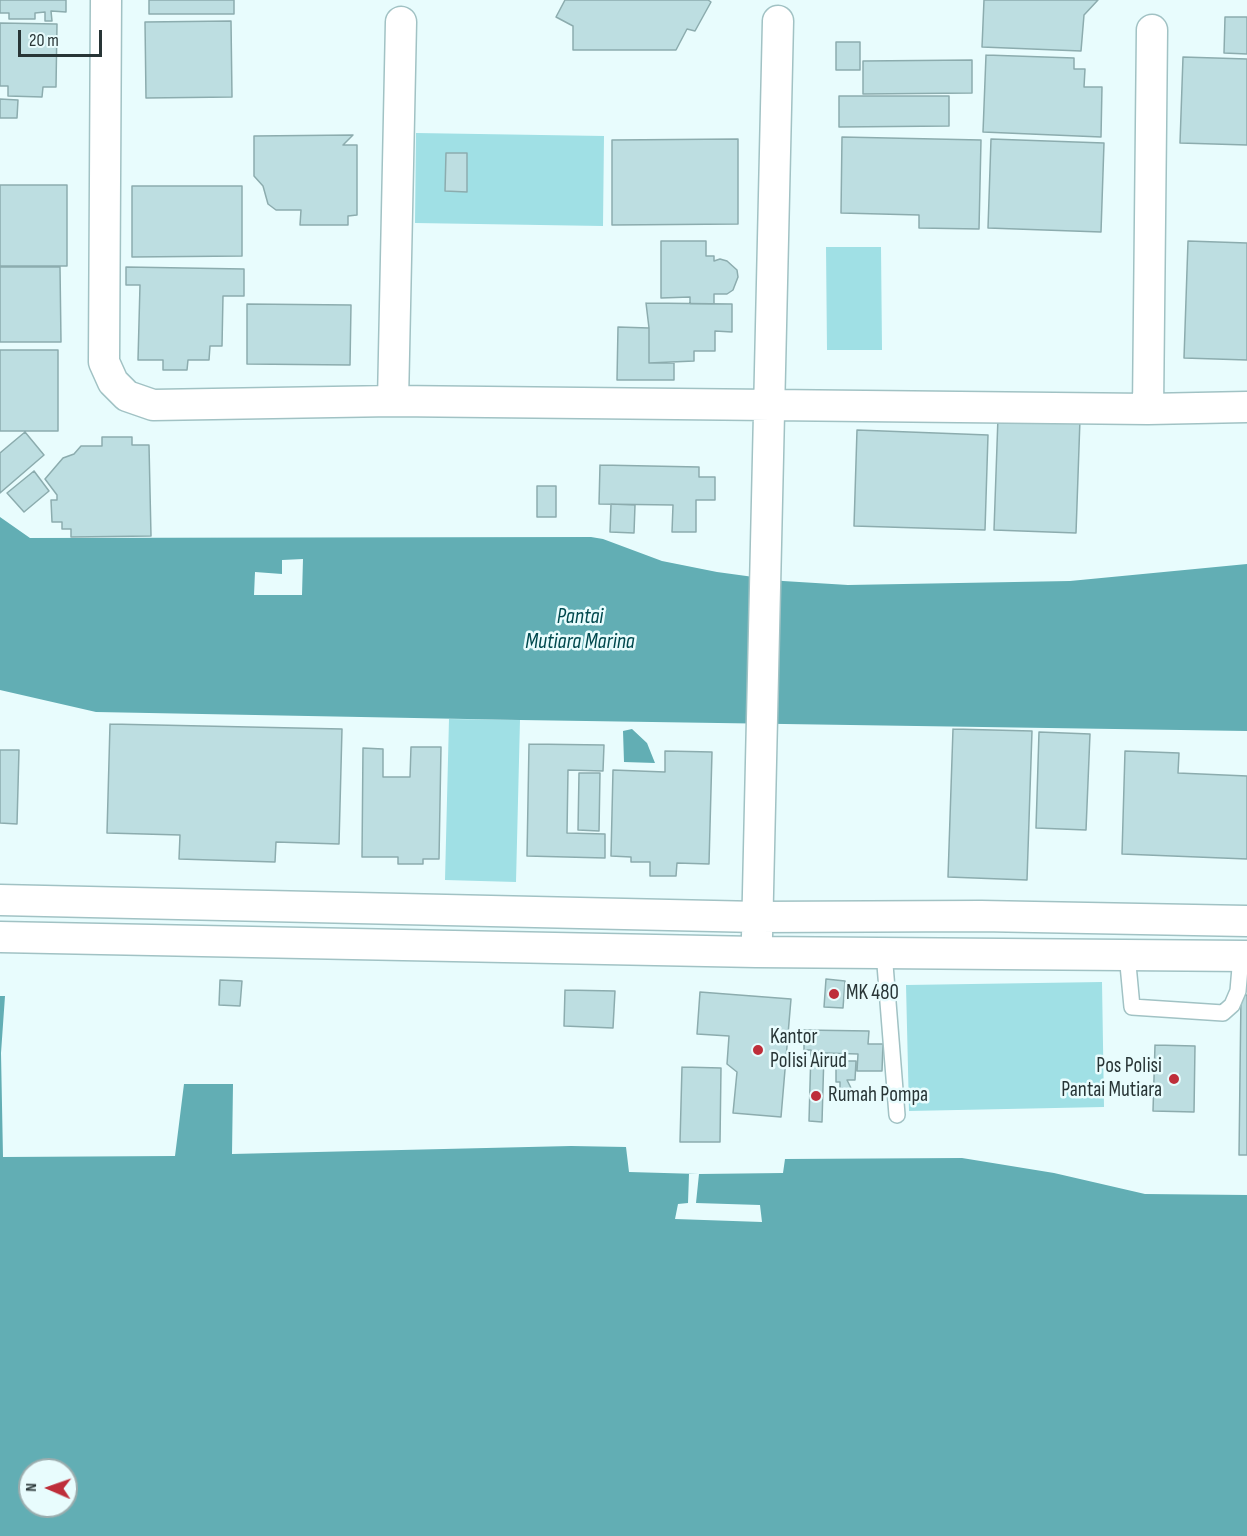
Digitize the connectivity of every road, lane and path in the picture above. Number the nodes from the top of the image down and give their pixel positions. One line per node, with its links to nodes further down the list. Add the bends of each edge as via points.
1 (106, 0): 5 (street, via 104,362 113,382 127,396 153,405)
2 (778, 21): 6 (street)
3 (401, 22): 5 (street)
4 (1152, 30): 8 (street)
5 (393, 401): 6 (street)
6 (768, 405): 8 (street); 10 (street)
7 (1247, 407): 8 (street)
8 (1148, 409)
9 (0, 900): 10 (street)
10 (758, 918): 11 (street, via 981,916); 13 (street)
11 (1247, 921)
12 (0, 936): 13 (street)
13 (756, 952): 14 (street)
14 (884, 952): 15 (street); 17 (lane)
15 (1127, 954): 16 (street); 16 (lane, via 1132,1007 1223,1013 1238,991)
16 (1244, 956)
17 (897, 1115)

